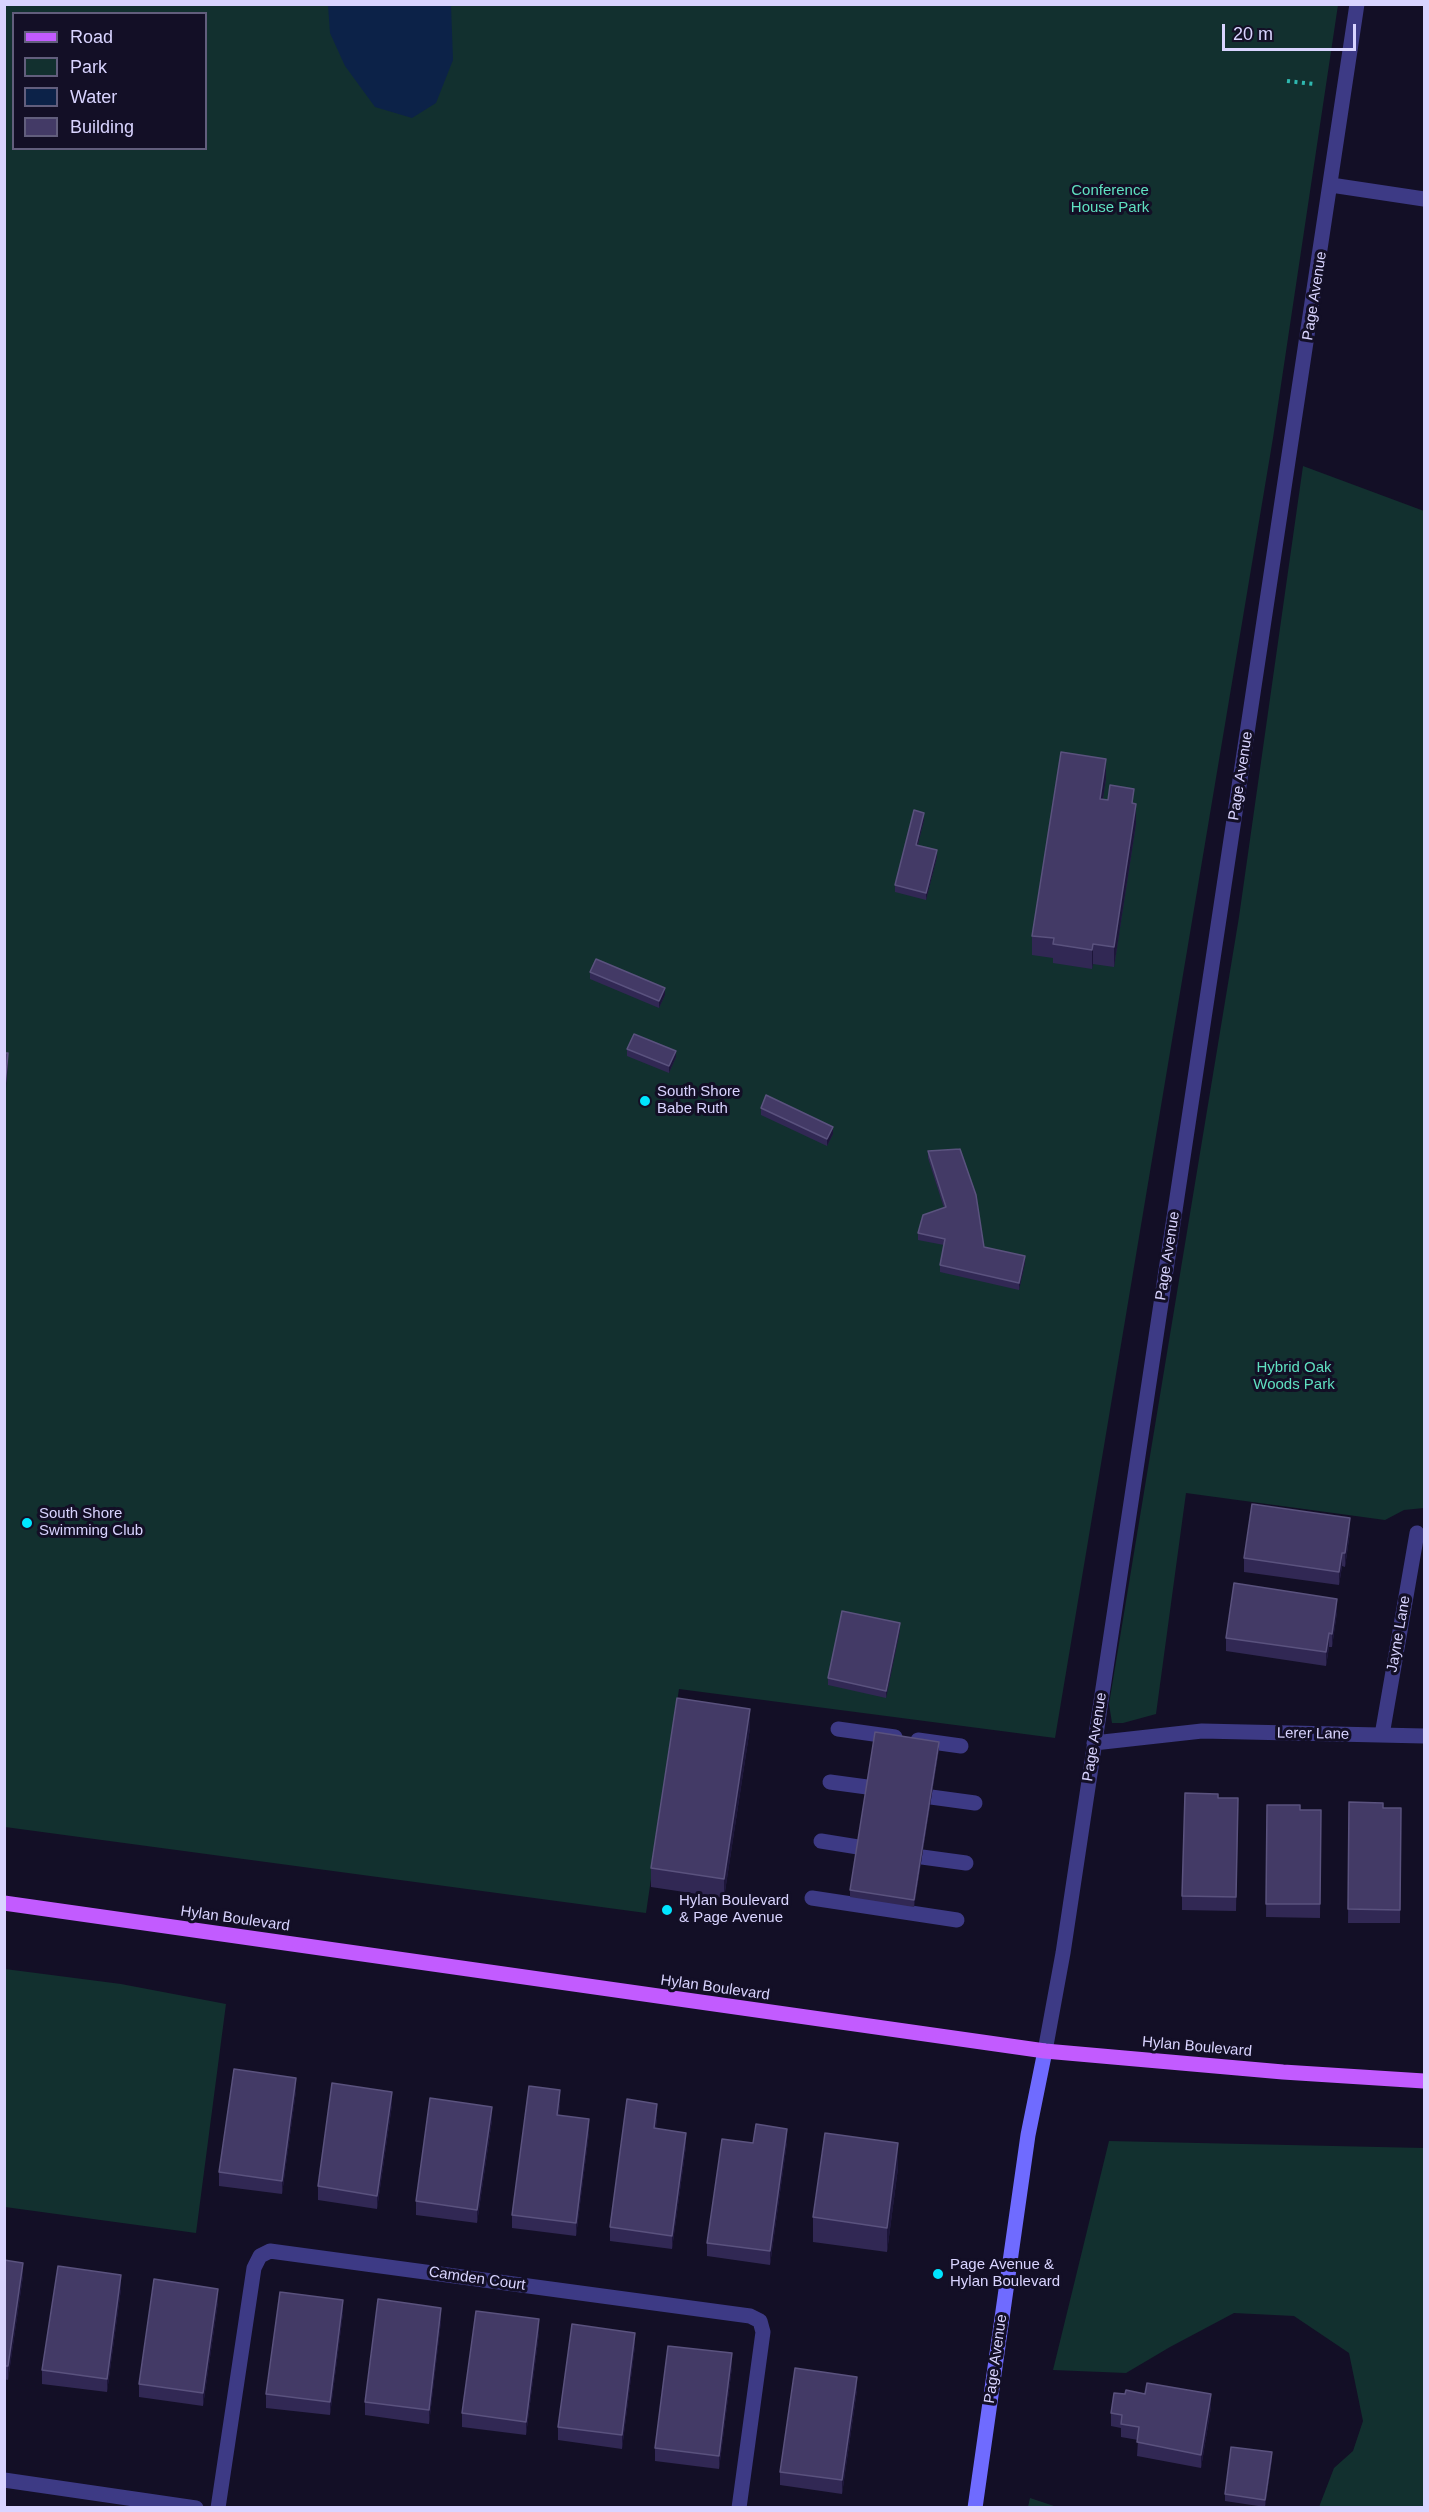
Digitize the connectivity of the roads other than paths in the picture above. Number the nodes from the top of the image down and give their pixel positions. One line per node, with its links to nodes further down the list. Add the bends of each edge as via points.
1 (1357, 4): 2 (street, Page Avenue)
2 (1331, 185): 3 (street); 8 (street, Page Avenue)
3 (1425, 199)
4 (1417, 1533): 6 (street, Jayne Lane)
5 (838, 1729): 9 (street)
6 (1382, 1735): 7 (street, Lerer Lane); 8 (street, Lerer Lane, via 1202,1731)
7 (1425, 1736)
8 (1094, 1743): 21 (street, Page Avenue)
9 (961, 1746)
10 (830, 1782): 11 (street)
11 (867, 1787)
12 (931, 1797): 13 (street)
13 (975, 1803)
14 (821, 1841): 15 (street)
15 (858, 1847)
16 (922, 1857): 17 (street)
17 (966, 1863)
18 (812, 1898): 20 (street)
19 (4, 1903): 21 (main road, Hylan Boulevard)
20 (957, 1920)
21 (1045, 2051): 22 (main road, Hylan Boulevard); 27 (street, Page Avenue, via 1028,2134)
22 (1425, 2081)
23 (4, 2480): 24 (street)
24 (196, 2508)
25 (218, 2508): 26 (street, Camden Court, via 254,2268 260,2256 270,2251 750,2316 760,2321 763,2332)
26 (739, 2508)
27 (975, 2508)

